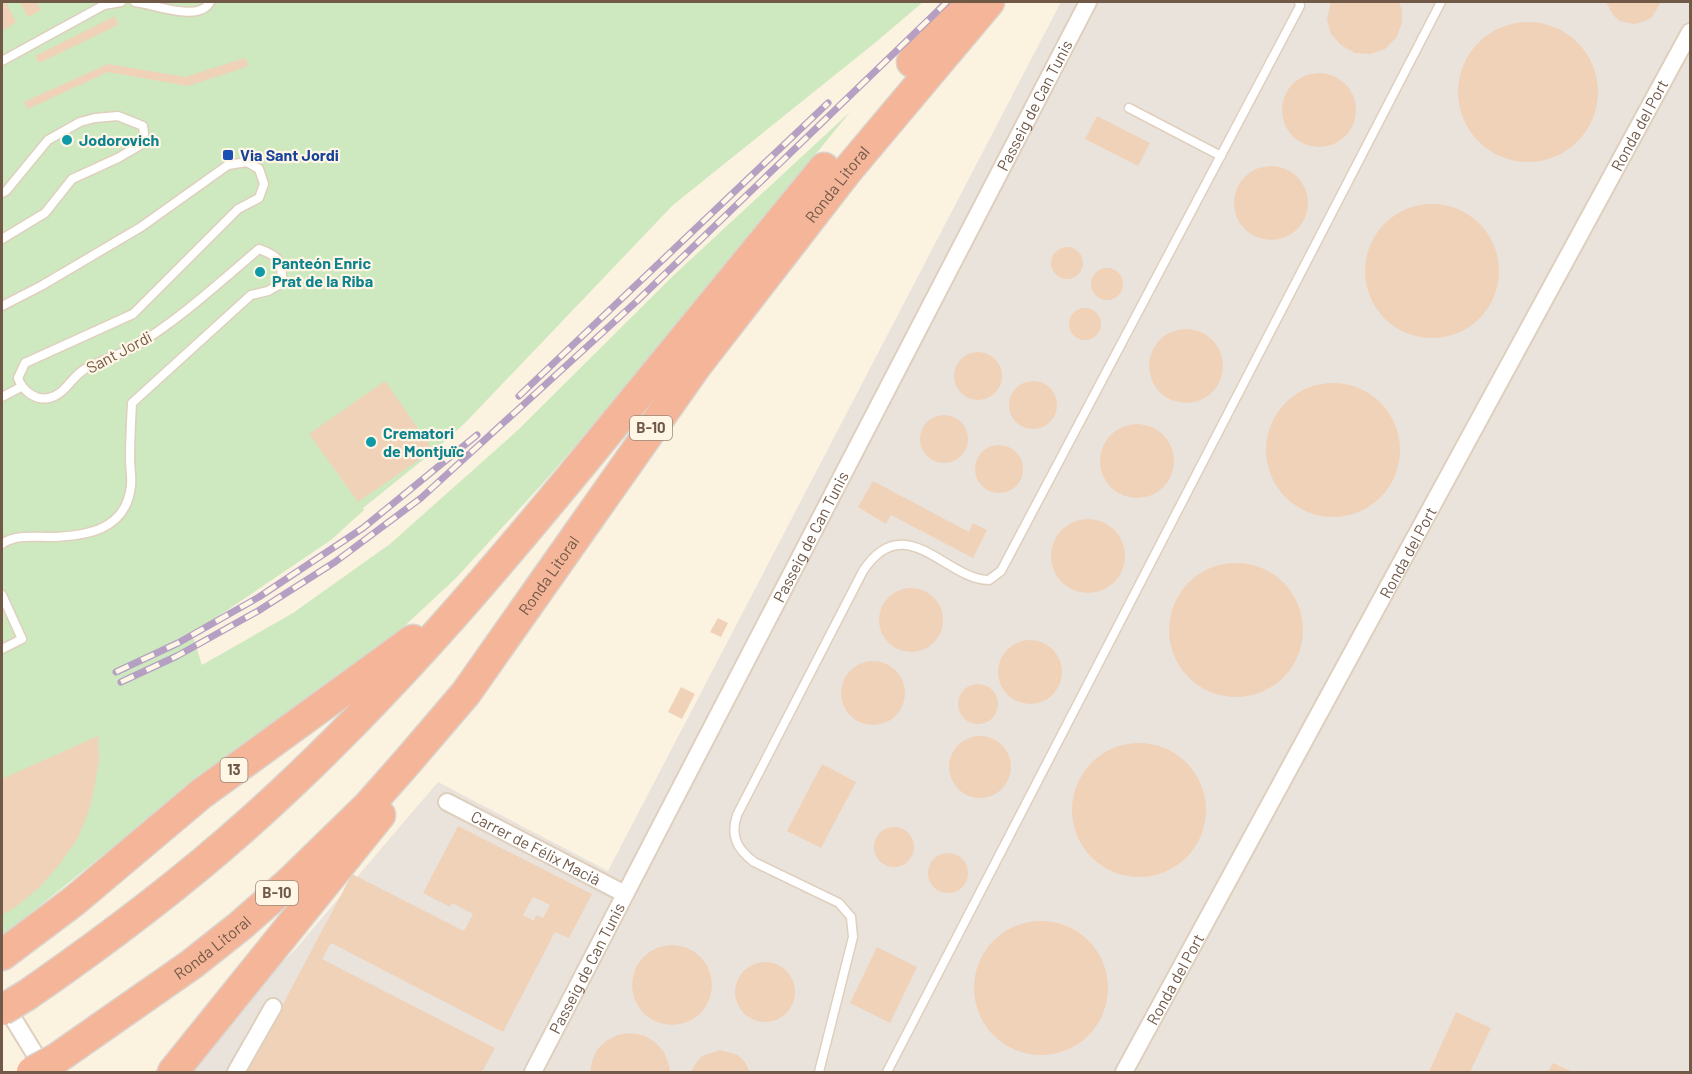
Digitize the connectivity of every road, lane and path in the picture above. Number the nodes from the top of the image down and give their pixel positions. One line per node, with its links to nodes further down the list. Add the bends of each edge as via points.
1 (121, 2): 10 (lane, via 104,5)
2 (135, 2): 3 (lane, via 196,13)
3 (210, 2)
4 (962, 2): 13 (highway, Ronda Litoral / B-10)
5 (989, 2): 13 (highway, Ronda Litoral / B-10)
6 (1088, 2): 25 (street, Passeig de Can Tunis)
7 (1299, 2): 12 (lane)
8 (1441, 2): 35 (lane)
9 (1690, 32): 36 (street, Ronda del Port, via 1291,772)
10 (2, 61)
11 (1129, 108): 12 (lane)
12 (1221, 156): 34 (lane, via 1001,572 989,580 975,578 915,547 894,547 876,556 863,571 737,815 733,833 738,848 754,862 839,903 851,917 853,937)
13 (839, 164): 21 (highway, Ronda Litoral / B-10); 23 (highway, Ronda Litoral / B-10)
14 (2, 193): 15 (lane, via 48,140 80,122 118,116 142,126 142,144 72,179 45,213)
15 (2, 239)
16 (2, 306): 17 (lane, Sant Jordi, via 141,227 228,165 247,162 259,169 264,184 259,198 238,209 133,314 26,363 18,378)
17 (21, 387): 18 (lane); 19 (lane, Sant Jordi, via 34,397 48,398 60,393 82,370 120,355 153,334 259,249 274,255 282,267 282,283 250,295 132,403 131,487 126,506 116,519 99,531 24,537)
18 (2, 397)
19 (2, 544)
20 (2, 595): 22 (lane, via 22,639)
21 (472, 595): 26 (highway, 13, via 201,794 74,901); 27 (highway, Ronda Litoral / B-10, via 384,691 252,821 137,916)
22 (2, 649)
23 (466, 693): 30 (highway, Ronda Litoral / B-10, via 369,805 290,882 192,964); 31 (highway, via 356,846)
24 (447, 802): 25 (street, Carrer de Félix Macià)
25 (624, 894): 33 (street, Passeig de Can Tunis)
26 (2, 954)
27 (14, 997): 29 (highway, Ronda Litoral / B-10, bridge); 30 (street, via 25,1039)
28 (273, 1007): 32 (street)
29 (2, 1010)
30 (43, 1069)
31 (173, 1072)
32 (236, 1072)
33 (533, 1072)
34 (819, 1072)
35 (887, 1072)
36 (1124, 1072)

